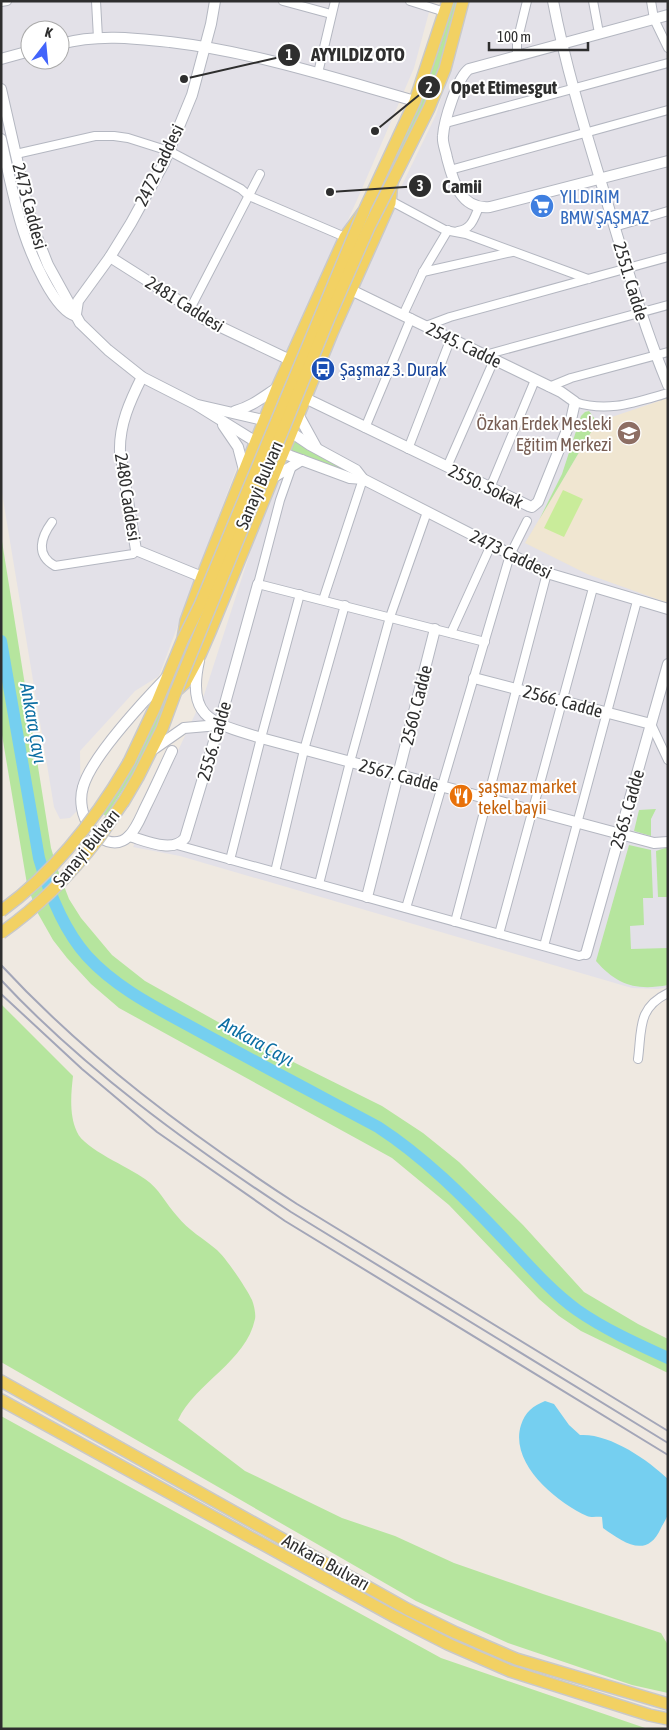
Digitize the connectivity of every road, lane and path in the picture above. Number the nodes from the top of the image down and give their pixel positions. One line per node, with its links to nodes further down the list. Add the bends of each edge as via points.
1 (7, 1): 13 (street)
2 (96, 1): 20 (street)
3 (215, 1): 23 (street, 2472 Caddesi)
4 (283, 1): 15 (street)
5 (335, 1): 15 (street)
6 (410, 1): 14 (street)
7 (464, 1): 18 (main road, Sanayi Bulvarı)
8 (470, 1): 18 (main road)
9 (527, 1): 26 (street)
10 (553, 1): 22 (street, 2551. Cadde)
11 (594, 1): 19 (street)
12 (651, 1): 17 (street)
13 (1, 2)
14 (446, 6): 32 (main road, Sanayi Bulvarı)
15 (331, 14): 29 (street)
16 (668, 15): 17 (street)
17 (654, 18): 19 (street); 24 (street)
18 (459, 19): 43 (main road, Sanayi Bulvarı, via 438,89)
19 (599, 33): 22 (street)
20 (98, 38): 21 (street); 23 (street, via 136,38)
21 (70, 42)
22 (563, 42): 26 (street); 31 (street, 2551. Cadde)
23 (205, 46): 29 (street); 37 (street, 2472 Caddesi, via 192,95)
24 (668, 48)
25 (20, 53): 27 (street)
26 (517, 55): 34 (street, via 465,72 457,86)
27 (1, 58)
28 (668, 63): 31 (street)
29 (318, 73): 32 (street)
30 (1, 89): 38 (street, 2473 Caddesi)
31 (573, 89): 34 (street); 35 (street, 2551. Cadde)
32 (415, 101): 48 (main road, Sanayi Bulvarı)
33 (668, 110): 35 (street)
34 (446, 123): 40 (street, via 443,140)
35 (586, 133): 40 (street); 42 (street, 2551. Cadde)
36 (1, 139): 62 (street, 2473 Caddesi, via 21,223 34,257 55,298)
37 (169, 151): 38 (street, via 128,138 103,136); 44 (street); 53 (street, 2472 Caddesi)
38 (16, 154): 62 (street, 2473 Caddesi, via 38,241)
39 (668, 161): 42 (street)
40 (450, 170): 46 (street, via 457,192)
41 (260, 174): 44 (street)
42 (600, 179): 46 (street); 49 (street, 2551. Cadde)
43 (392, 182): 45 (main road); 121 (main road, Sanayi Bulvarı, bridge, via 328,318)
44 (249, 196): 51 (street); 60 (street)
45 (391, 202): 50 (street); 58 (main road)
46 (479, 207): 50 (street, via 468,228)
47 (668, 211): 49 (street)
48 (364, 212): 51 (main road); 114 (main road, Sanayi Bulvarı, bridge)
49 (614, 227): 55 (street, 2551. Cadde)
50 (450, 231): 52 (street); 56 (street)
51 (345, 237): 69 (main road)
52 (512, 252): 56 (street); 57 (street)
53 (110, 257): 60 (street, 2481 Caddesi); 62 (street, 2472 Caddesi, via 78,301)
54 (668, 258): 55 (street)
55 (626, 269): 57 (street); 61 (street, 2551. Cadde)
56 (423, 272): 63 (street)
57 (589, 279): 64 (street)
58 (350, 290): 63 (street, 2545. Cadde); 76 (main road)
59 (668, 305): 61 (street)
60 (190, 309): 69 (street, 2481 Caddesi, via 204,319)
61 (640, 312): 67 (street, 2551. Cadde); 68 (street)
62 (76, 316): 70 (street, 2473 Caddesi, via 108,350)
63 (407, 317): 64 (street, 2545. Cadde); 83 (street)
64 (426, 326): 65 (street, 2545. Cadde)
65 (451, 338): 68 (street, 2545. Cadde); 86 (street)
66 (668, 352): 67 (street)
67 (655, 355): 72 (street, 2551. Cadde); 73 (street)
68 (490, 357): 71 (street, 2545. Cadde); 91 (street)
69 (290, 360): 74 (main road)
70 (142, 377): 78 (street, 2473 Caddesi); 100 (street, 2480 Caddesi, via 121,426 119,440)
71 (535, 380): 73 (street, 2545. Cadde); 95 (street)
72 (668, 385)
73 (549, 386): 77 (street, 2545. Cadde)
74 (278, 387): 76 (main road, via 280,394 289,402 297,403); 79 (street, via 254,404); 82 (main road)
75 (668, 393): 77 (street, via 618,407)
76 (305, 398): 80 (main road); 83 (street, 2550. Sokak)
77 (575, 402): 95 (street, 2550. Sokak, via 536,505 529,506)
78 (195, 404): 79 (street, 2473 Caddesi); 81 (street, 2473 Caddesi)
79 (233, 412): 82 (street, 2473 Caddesi)
80 (299, 416): 84 (main road); 87 (street)
81 (219, 420): 85 (street, 2473 Caddesi); 92 (street, via 238,447)
82 (264, 420): 84 (street, 2473 Caddesi); 85 (main road)
83 (366, 428): 86 (street, 2550. Sokak)
84 (292, 433): 87 (street, 2473 Caddesi); 88 (main road)
85 (256, 441): 88 (street, 2473 Caddesi); 92 (main road)
86 (408, 449): 91 (street, 2550. Sokak)
87 (318, 450): 93 (street, 2473 Caddesi, via 356,470)
88 (283, 454): 89 (street, 2473 Caddesi); 94 (main road)
89 (302, 460): 90 (street); 93 (street, 2473 Caddesi, via 350,478)
90 (292, 466): 94 (street); 104 (street)
91 (447, 467): 95 (street, 2550. Sokak)
92 (244, 472): 94 (main road, via 261,466 268,470); 103 (main road)
93 (363, 479): 96 (street, 2473 Caddesi); 107 (street)
94 (273, 480): 116 (main road)
95 (490, 488)
96 (427, 512): 99 (street, 2473 Caddesi); 111 (street)
97 (527, 521): 101 (street)
98 (52, 522): 100 (street, via 44,538 42,552 46,560 55,566 133,554)
99 (491, 545): 101 (street, 2473 Caddesi); 113 (street)
100 (136, 550): 103 (street, 2480 Caddesi)
101 (510, 555): 102 (street, 2473 Caddesi); 115 (street)
102 (547, 573): 105 (street, 2473 Caddesi); 120 (street)
103 (202, 577): 114 (main road)
104 (258, 584): 106 (street); 126 (street, 2556. Cadde)
105 (593, 588): 108 (street, 2473 Caddesi); 123 (street)
106 (300, 594): 107 (street); 127 (street)
107 (323, 600): 109 (street)
108 (637, 601): 110 (street, 2473 Caddesi); 124 (street)
109 (345, 605): 111 (street); 128 (street)
110 (668, 609)
111 (390, 617): 112 (street); 132 (street)
112 (435, 629): 113 (street); 133 (street, 2560. Cadde)
113 (451, 633): 115 (street)
114 (183, 639): 118 (main road, Sanayi Bulvarı)
115 (485, 642): 119 (street)
116 (200, 655): 121 (main road, via 185,683); 126 (street, via 196,675 198,702)
117 (668, 664): 122 (street, 2565. Cadde)
118 (167, 677): 139 (street, via 103,752 85,778 81,794 86,822 91,830 109,842 118,842); 147 (main road, Sanayi Bulvarı, bridge, via 129,762 101,807 37,882)
119 (474, 678): 120 (street, 2566. Cadde); 134 (street)
120 (517, 689): 123 (street, 2566. Cadde); 135 (street)
121 (176, 691): 129 (main road, Sanayi Bulvarı)
122 (664, 692): 125 (street, 2565. Cadde)
123 (562, 700): 124 (street, 2566. Cadde); 136 (street)
124 (607, 712): 125 (street, 2566. Cadde); 137 (street)
125 (651, 724): 131 (street); 138 (street, 2565. Cadde)
126 (219, 725): 127 (street, 2567. Cadde); 129 (street, via 184,728); 141 (street, 2556. Cadde, via 188,832)
127 (261, 738): 128 (street, 2567. Cadde); 142 (street)
128 (304, 750): 132 (street, 2567. Cadde); 143 (street)
129 (151, 751): 149 (main road, Sanayi Bulvarı, bridge, via 100,837 62,881 25,916)
130 (172, 751): 139 (street)
131 (668, 760)
132 (350, 762): 133 (street, 2567. Cadde); 144 (street)
133 (398, 774): 134 (street, 2567. Cadde); 145 (street, 2560. Cadde)
134 (442, 786): 135 (street, 2567. Cadde); 146 (street)
135 (488, 798): 136 (street, 2567. Cadde); 148 (street)
136 (532, 810): 137 (street, 2567. Cadde); 150 (street)
137 (578, 822): 138 (street, 2567. Cadde); 151 (street)
138 (620, 833): 140 (street, 2567. Cadde, via 654,843); 152 (street, 2565. Cadde)
139 (128, 836): 141 (street)
140 (668, 842)
141 (177, 845): 142 (street)
142 (230, 860): 143 (street)
143 (275, 872): 144 (street)
144 (319, 884): 145 (street)
145 (367, 896): 146 (street)
146 (406, 908): 148 (street)
147 (1, 911)
148 (455, 922): 150 (street)
149 (1, 933)
150 (498, 934): 151 (street)
151 (544, 946): 152 (street, via 579,956)
152 (586, 954)
153 (668, 993): 154 (street, via 651,1003 644,1013)
154 (638, 1059)
155 (1, 1381): 157 (main road, Ankara Bulvarı, via 456,1633 516,1659)
156 (1, 1400): 158 (main road, Ankara Bulvarı, via 448,1644 510,1671)
157 (668, 1704)
158 (668, 1719)

